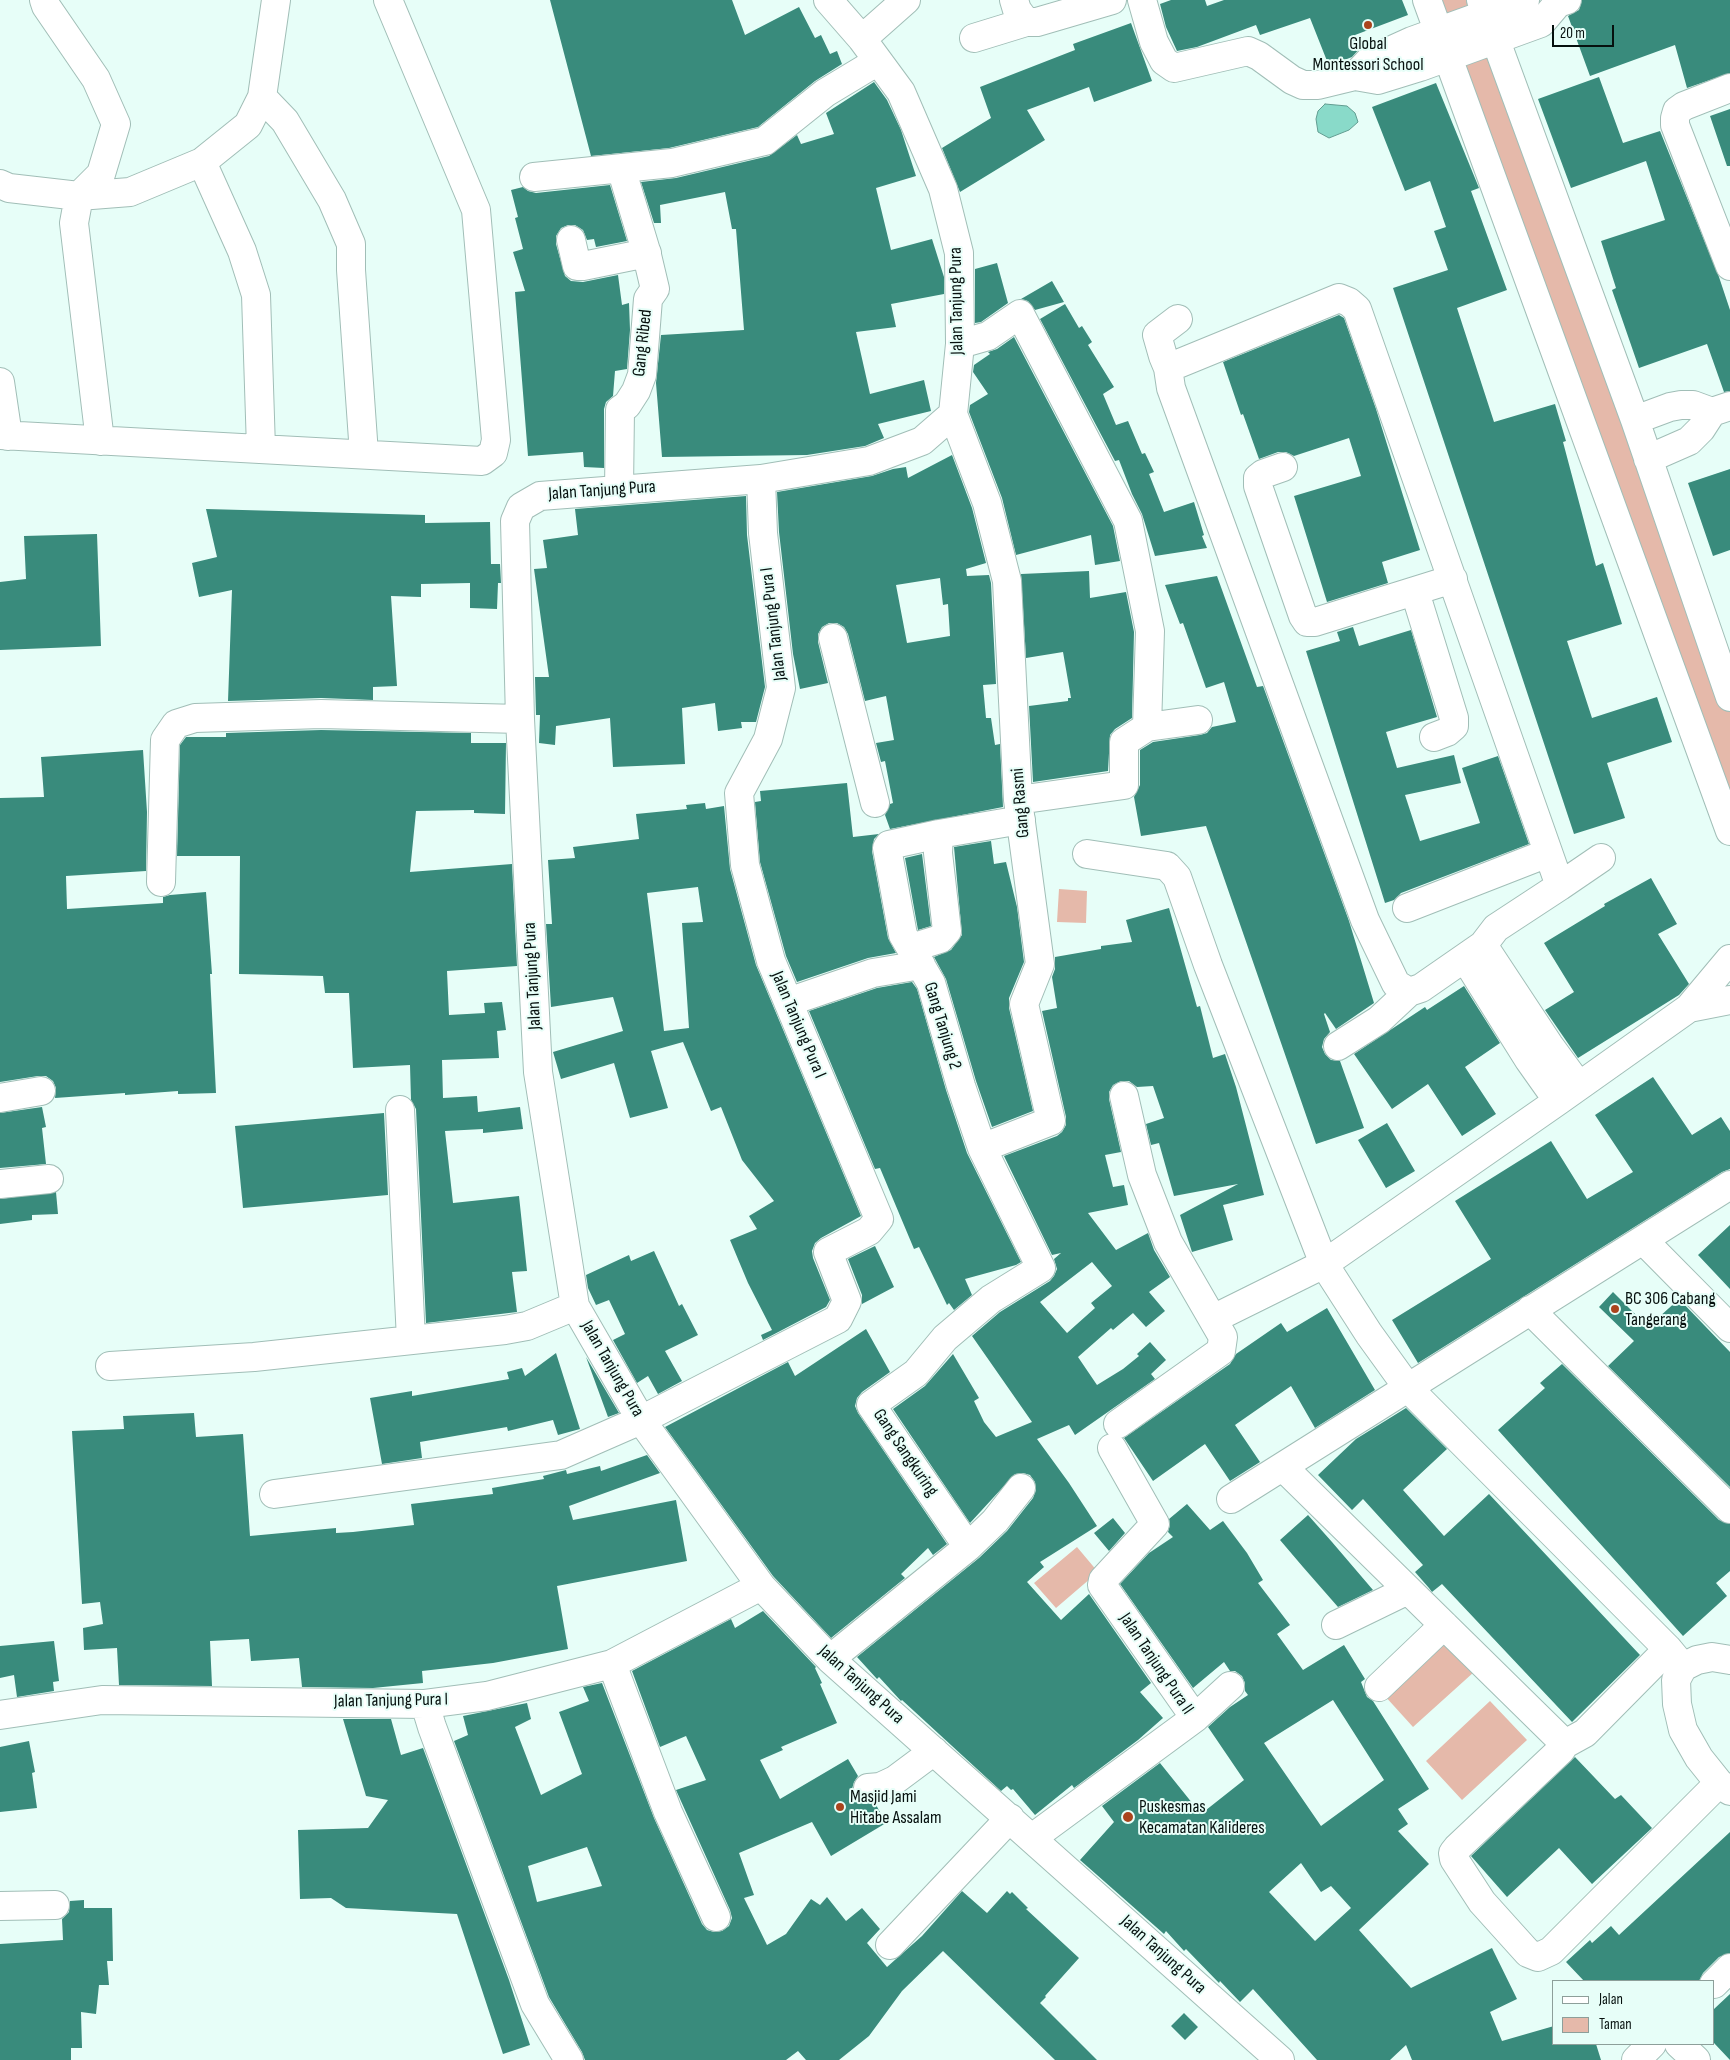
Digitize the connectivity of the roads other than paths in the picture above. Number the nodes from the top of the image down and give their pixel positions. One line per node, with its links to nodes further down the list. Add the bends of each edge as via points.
1 (44, 0): 24 (street, via 96,79 116,124 101,174)
2 (276, 0): 19 (street)
3 (388, 0): 38 (street, via 476,210 496,440 493,453 482,461)
4 (828, 0): 14 (street, Jalan Tanjung Pura)
5 (906, 0): 14 (street)
6 (1112, 0): 12 (street, via 1037,22)
7 (1142, 0): 16 (street, via 1154,42 1164,61 1174,68 1248,51 1303,85 1318,85 1355,76 1378,80)
8 (1427, 0): 16 (street)
9 (1525, 0): 11 (street)
10 (1558, 1): 15 (street, via 1541,23)
11 (1484, 7): 15 (street); 16 (street)
12 (1020, 11): 13 (street)
13 (974, 38)
14 (862, 39): 17 (street, Jalan Tanjung Pura)
15 (1496, 40): 16 (street); 34 (street)
16 (1443, 44): 53 (street)
17 (878, 61): 21 (street, via 825,92 765,141 672,163); 29 (street, Jalan Tanjung Pura, via 901,92 943,189 959,253)
18 (1730, 88): 27 (street, via 1684,106 1677,111 1675,125)
19 (262, 97): 20 (street, via 248,125); 38 (street, via 285,120 332,200 351,244)
20 (202, 162): 24 (street, via 130,192); 37 (street, via 242,251 256,296)
21 (622, 168): 22 (street); 26 (street, Gang Ribed)
22 (534, 177)
23 (0, 184): 24 (street, via 9,188)
24 (79, 196): 36 (street, via 74,223)
25 (571, 240): 26 (street, via 577,266)
26 (647, 253): 42 (street, Gang Ribed, via 655,289 648,300 642,375 636,391 620,410)
27 (1730, 266)
28 (1178, 319): 30 (street, via 1147,340)
29 (960, 344): 33 (street, Jalan Tanjung Pura); 49 (street, via 988,336 1020,314 1128,521 1150,631)
30 (1168, 368): 43 (street, via 1339,298 1349,302 1357,309); 64 (street, via 1171,388 1365,920 1396,984)
31 (0, 382): 35 (street)
32 (1721, 409): 34 (street, via 1681,405); 39 (street, via 1689,441)
33 (953, 414): 41 (street, Jalan Tanjung Pura, via 922,441 869,461); 52 (street, Gang Rasmi, via 987,503 1008,581)
34 (1635, 420): 39 (street)
35 (4, 436): 36 (street)
36 (100, 441): 37 (street)
37 (261, 448): 38 (street)
38 (364, 454)
39 (1648, 460): 46 (street)
40 (1283, 467): 44 (street, via 1263,474 1258,478 1258,486 1303,616 1302,624)
41 (760, 479): 42 (street, Jalan Tanjung Pura); 66 (street, Jalan Tanjung Pura I, via 763,533 782,688 768,738 739,793 744,865 771,961)
42 (619, 490): 47 (street, Jalan Tanjung Pura, via 540,496 522,507 515,521)
43 (1453, 579): 44 (street); 55 (street)
44 (1415, 592): 50 (street, via 1454,718 1454,726)
45 (833, 638): 51 (street)
46 (1730, 697)
47 (520, 719): 58 (street, via 321,714 195,718 176,724 166,740); 81 (street, Jalan Tanjung Pura, via 538,1072)
48 (1198, 720): 49 (street)
49 (1147, 727): 52 (street, via 1124,742 1124,785)
50 (1434, 737)
51 (876, 803)
52 (1020, 810): 54 (street); 75 (street, Gang Rasmi, via 1040,964 1024,1004 1051,1121)
53 (1730, 831)
54 (939, 834): 62 (street, via 946,931); 62 (street, Gang Tanjung 2, via 887,848 902,935)
55 (1548, 853): 59 (street); 60 (street)
56 (1087, 854): 80 (street, via 1167,866 1177,877)
57 (1600, 858): 59 (street)
58 (161, 882)
59 (1560, 886): 61 (street, via 1496,928)
60 (1407, 908)
61 (1474, 952): 64 (street, via 1421,988); 69 (street); 73 (street, via 1529,1060)
62 (916, 957): 66 (street); 75 (street, Gang Tanjung 2, via 931,983)
63 (1730, 959): 67 (street)
64 (1409, 992): 68 (street, via 1379,1020)
65 (1730, 1000): 67 (street)
66 (788, 1002): 88 (street, Jalan Tanjung Pura I, via 879,1219 869,1231 828,1252 847,1302 838,1319)
67 (1689, 1008): 69 (street)
68 (1338, 1046)
69 (1579, 1086): 73 (street)
70 (41, 1091): 72 (street)
71 (1124, 1096): 83 (street, via 1142,1176 1168,1242)
72 (0, 1098)
73 (1558, 1101): 80 (street)
74 (400, 1110): 85 (street)
75 (982, 1148): 94 (street, Gang Sangkuring, via 1041,1268 991,1299 945,1338 916,1374 871,1405)
76 (49, 1180): 77 (street)
77 (0, 1184)
78 (1730, 1185): 79 (street)
79 (1643, 1240): 82 (street); 84 (street)
80 (1324, 1264): 83 (street); 87 (street)
81 (575, 1306): 85 (street, via 527,1326); 88 (street, Jalan Tanjung Pura)
82 (1530, 1310): 87 (street); 93 (street)
83 (1213, 1319): 107 (street, Jalan Tanjung Pura II, via 1224,1337 1220,1351 1115,1436 1155,1524 1103,1580 1102,1585)
84 (1730, 1328)
85 (411, 1340): 86 (street)
86 (110, 1366)
87 (1408, 1388): 89 (street); 99 (street)
88 (641, 1420): 91 (street, via 561,1455); 95 (street, Jalan Tanjung Pura)
89 (1283, 1467): 92 (street); 96 (street)
90 (1021, 1488): 94 (street, via 995,1521)
91 (274, 1494)
92 (1231, 1499)
93 (1730, 1509)
94 (968, 1547): 100 (street)
95 (761, 1586): 100 (street, Jalan Tanjung Pura); 102 (street, Jalan Tanjung Pura I)
96 (1408, 1590): 97 (street); 98 (street)
97 (1336, 1625)
98 (1444, 1625): 104 (street); 108 (street)
99 (1676, 1658): 101 (street); 108 (street, via 1585,1733); 110 (street, via 1677,1704 1684,1730 1699,1758)
100 (830, 1660): 109 (street, Jalan Tanjung Pura)
101 (1730, 1660)
102 (612, 1664): 105 (street, Jalan Tanjung Pura I, via 487,1696); 116 (street, via 668,1812)
103 (1230, 1686): 107 (street)
104 (1379, 1688)
105 (425, 1704): 106 (street, Jalan Tanjung Pura I, via 102,1700); 122 (street, via 536,2004)
106 (0, 1714)
107 (1195, 1718): 113 (street, Jalan Tanjung Pura II)
108 (1565, 1744): 110 (street, via 1453,1854 1482,1902 1528,1953 1538,1957 1552,1951)
109 (934, 1751): 111 (street, via 895,1780); 112 (street, Jalan Tanjung Pura)
110 (1725, 1787)
111 (868, 1788)
112 (1010, 1818): 113 (street, Jalan Tanjung Pura); 117 (street)
113 (1032, 1838): 123 (street, Jalan Tanjung Pura)
114 (55, 1905): 115 (street)
115 (0, 1906)
116 (716, 1917)
117 (890, 1945)
118 (1730, 1968): 119 (street)
119 (1715, 1983)
120 (1651, 2045): 124 (street)
121 (1680, 2045): 125 (street)
122 (569, 2060)
123 (1280, 2060)
124 (1636, 2060)
125 (1696, 2060)

